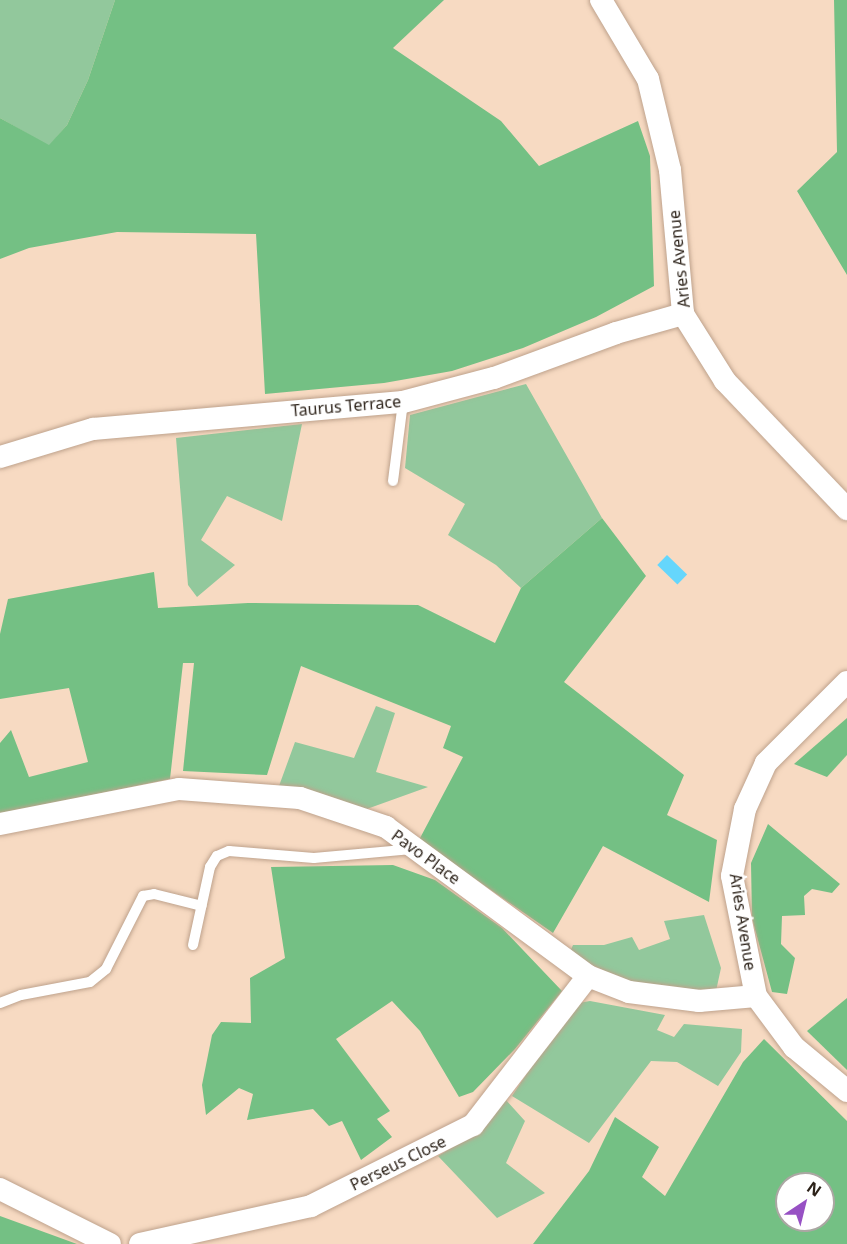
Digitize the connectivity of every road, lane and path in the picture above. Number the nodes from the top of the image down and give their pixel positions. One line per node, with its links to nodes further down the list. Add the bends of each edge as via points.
1 (601, 0): 2 (street, Aries Avenue, via 648,79 670,170)
2 (683, 314): 3 (street, Taurus Terrace, via 616,333 494,378); 6 (street, Aries Avenue, via 725,381)
3 (403, 402): 4 (street, Taurus Terrace, via 93,429); 5 (lane)
4 (0, 457)
5 (393, 481)
6 (847, 509)
7 (847, 682): 13 (street, Aries Avenue, via 766,763 745,809 732,876)
8 (0, 824): 9 (street, Pavo Place, via 179,789 300,798 386,827)
9 (415, 849): 10 (lane, via 314,858 229,851 217,856 210,867); 12 (street, Pavo Place)
10 (202, 906): 11 (lane); 14 (lane, via 154,894 143,896 106,969 90,982 21,995)
11 (193, 945)
12 (588, 976): 13 (street, Pavo Place, via 629,992 699,1001); 18 (street, Perseus Close, via 473,1125 311,1206)
13 (756, 996): 15 (street, Aries Avenue, via 794,1047)
14 (0, 1003)
15 (847, 1091)
16 (0, 1189): 17 (street)
17 (110, 1244)
18 (140, 1244)

